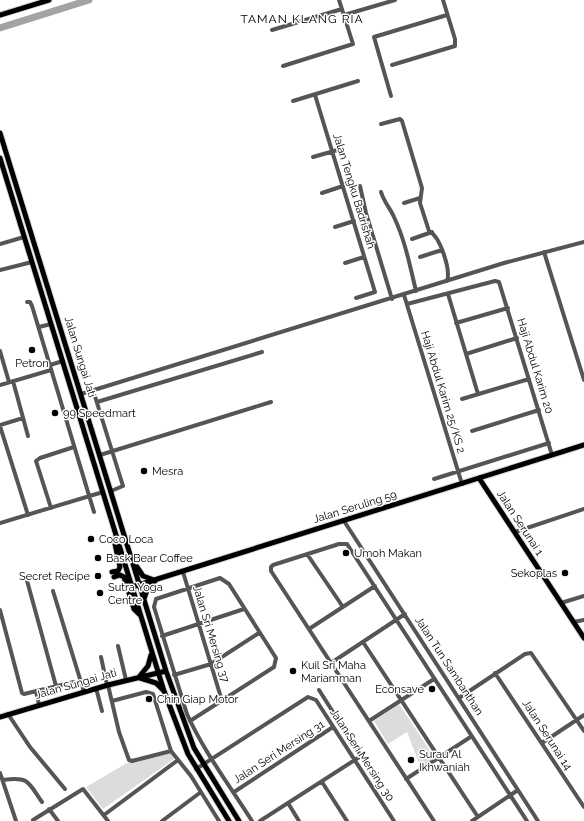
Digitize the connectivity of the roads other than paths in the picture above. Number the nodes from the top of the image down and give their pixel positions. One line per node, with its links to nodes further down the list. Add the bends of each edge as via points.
1 (49, 0): 7 (main road)
2 (339, 0): 6 (street)
3 (395, 0): 5 (street)
4 (443, 0): 9 (street)
5 (384, 1): 8 (street)
6 (342, 9): 8 (street); 10 (street)
7 (0, 15)
8 (344, 15): 12 (street, via 353,44)
9 (447, 15): 11 (street, via 455,46); 15 (street, via 374,37)
10 (272, 30)
11 (392, 65)
12 (283, 66)
13 (358, 81): 14 (street)
14 (315, 95): 16 (street); 20 (street, Jalan Tengku Badrishah)
15 (391, 96)
16 (293, 102)
17 (381, 124): 27 (street, via 400,119 402,121 422,188)
18 (0, 133): 67 (main road, Jalan Sungai Jati)
19 (341, 149): 20 (street)
20 (332, 151): 21 (street); 23 (street, Jalan Tengku Badrishah)
21 (312, 157)
22 (0, 158): 32 (main road, Jalan Sungai Jati)
23 (343, 186): 26 (street); 29 (street, Jalan Tengku Badrishah)
24 (360, 186): 48 (street)
25 (381, 192): 44 (street, via 386,205 394,215)
26 (322, 193)
27 (420, 198): 28 (street); 31 (street, via 429,231)
28 (404, 203)
29 (354, 221): 30 (street); 38 (street, Jalan Tengku Badrishah)
30 (335, 227)
31 (432, 232): 33 (street); 36 (street, via 439,240)
32 (24, 237): 35 (street); 40 (main road, Jalan Sungai Jati)
33 (412, 239)
34 (584, 242): 37 (street)
35 (0, 244)
36 (442, 250): 39 (street); 43 (street, via 448,272)
37 (544, 252): 43 (street); 63 (street)
38 (364, 256): 41 (street); 47 (street, Jalan Tengku Badrishah, via 376,292)
39 (420, 257)
40 (32, 262): 42 (street); 53 (main road, Jalan Sungai Jati)
41 (345, 263)
42 (0, 270)
43 (446, 281): 44 (street)
44 (416, 291): 46 (street)
45 (448, 294): 50 (street); 51 (street, Haji Abdul Karim 20, via 494,281 499,282); 52 (street)
46 (404, 295): 48 (street); 50 (street, Haji Abdul Karim 25/KS 2)
47 (356, 298)
48 (392, 299): 66 (street)
49 (27, 302): 54 (street, via 31,303)
50 (407, 304): 83 (street, Haji Abdul Karim 25/KS 2)
51 (508, 308): 52 (street); 55 (street, Haji Abdul Karim 20)
52 (456, 323): 58 (street)
53 (51, 324): 54 (street); 59 (main road, Jalan Sungai Jati)
54 (39, 327): 60 (street)
55 (517, 338): 58 (street); 62 (street, Haji Abdul Karim 20)
56 (0, 351): 64 (street)
57 (262, 352): 70 (street)
58 (466, 354): 68 (street)
59 (63, 361): 60 (street); 88 (main road, Jalan Sungai Jati)
60 (50, 365): 61 (street)
61 (51, 370): 64 (street); 79 (street)
62 (529, 379): 68 (street); 72 (street, Haji Abdul Karim 20)
63 (584, 380)
64 (11, 382): 65 (street); 73 (street)
65 (0, 385)
66 (93, 390): 67 (street); 70 (street)
67 (81, 394): 81 (main road, Jalan Sungai Jati)
68 (478, 394): 69 (street)
69 (462, 399)
70 (97, 402): 80 (street)
71 (271, 402): 80 (street)
72 (538, 410): 75 (street); 77 (street, Haji Abdul Karim 20)
73 (23, 418): 74 (street); 76 (street)
74 (0, 425): 93 (street)
75 (472, 431)
76 (28, 436)
77 (549, 443): 82 (street, Haji Abdul Karim 20); 83 (street)
78 (584, 446): 82 (main road, Jalan Seruling 59)
79 (74, 447): 89 (street); 90 (street, via 40,458 36,462)
80 (113, 451): 81 (street); 87 (street, via 123,486)
81 (100, 455): 87 (main road, Jalan Sungai Jati)
82 (552, 455): 84 (main road, Jalan Seruling 59)
83 (458, 472): 85 (street); 86 (street, Haji Abdul Karim 25/KS 2)
84 (479, 478): 86 (main road, Jalan Seruling 59); 96 (main road, Jalan Serunai 1)
85 (434, 479)
86 (462, 484): 94 (main road, Jalan Seruling 59)
87 (111, 491): 98 (main road, Jalan Sungai Jati)
88 (103, 492): 89 (street); 97 (main road, Jalan Sungai Jati)
89 (89, 496): 90 (street); 92 (street)
90 (51, 508): 93 (street)
91 (584, 509): 96 (street)
92 (94, 512)
93 (28, 515): 95 (street)
94 (344, 521): 100 (main road, Jalan Seruling 59); 115 (street, Jalan Tun Sambanthan)
95 (0, 523)
96 (514, 532): 110 (main road, Jalan Serunai 1)
97 (116, 536): 105 (main road, Jalan Sungai Jati); 114 (main road, via 115,544 120,567 113,574 124,577 134,609)
98 (130, 554): 102 (main road, via 140,573 151,580); 103 (main road, Jalan Sungai Jati)
99 (307, 554): 104 (street, via 347,544); 111 (street); 119 (street, via 270,566)
100 (183, 572): 102 (main road, Jalan Seruling 59); 106 (street, Jalan Sri Mersing 37)
101 (26, 577): 138 (street)
102 (156, 580): 103 (main road, Jalan Seruling 59); 109 (main road, via 147,590)
103 (140, 585): 105 (main road, Jalan Seruling 59); 109 (main road, Jalan Sungai Jati)
104 (375, 586): 111 (street); 115 (street)
105 (132, 588): 114 (main road, Jalan Sungai Jati)
106 (189, 589): 113 (street, via 220,578 229,584); 118 (street, Jalan Sri Mersing 37); 121 (street, via 156,599 154,607)
107 (53, 591): 140 (street)
108 (584, 596): 110 (street)
109 (144, 599): 129 (main road, Jalan Sungai Jati)
110 (561, 603): 117 (main road, Jalan Serunai 1)
111 (343, 607): 119 (street)
112 (0, 610): 143 (street, via 20,690 24,694)
113 (244, 610): 118 (street); 120 (street)
114 (140, 615): 125 (main road, Jalan Sungai Jati)
115 (401, 617): 123 (street); 135 (street); 144 (street, Jalan Tun Sambanthan)
116 (584, 620): 117 (street)
117 (574, 622): 122 (main road, Jalan Serunai 1)
118 (199, 624): 121 (street); 128 (street, Jalan Sri Mersing 37)
119 (309, 630): 127 (street)
120 (259, 633): 128 (street); 147 (street, via 276,658 274,668)
121 (162, 636): 132 (street)
122 (584, 638)
123 (363, 642): 127 (street); 145 (street)
124 (118, 646): 133 (street)
125 (151, 653): 130 (main road, Jalan Sungai Jati); 134 (main road, via 148,666)
126 (101, 657): 137 (street)
127 (331, 663): 155 (street)
128 (211, 664): 132 (street); 147 (street, Jalan Sri Mersing 37)
129 (166, 670): 130 (main road, Jalan Sungai Jati); 165 (main road, via 188,735)
130 (158, 673): 134 (main road, Jalan Sungai Jati); 142 (main road)
131 (495, 673): 144 (street); 153 (street, via 525,654 531,653); 159 (street, Jalan Serunai 14)
132 (174, 675): 154 (street)
133 (125, 677): 134 (main road, Jalan Sungai Jati); 137 (main road, Jalan Sungai Jati)
134 (138, 677): 142 (main road, via 149,680)
135 (434, 679): 145 (street); 158 (street)
136 (74, 682): 138 (street)
137 (107, 683): 139 (main road, Jalan Sungai Jati); 146 (street)
138 (56, 686): 143 (street)
139 (96, 688): 140 (main road, Jalan Sungai Jati); 149 (street)
140 (83, 689): 148 (main road, Jalan Sungai Jati)
141 (319, 690): 164 (street, via 361,755)
142 (164, 691): 166 (main road)
143 (37, 695): 148 (street)
144 (459, 698): 174 (street, Jalan Tun Sambanthan)
145 (401, 700): 155 (street); 161 (street)
146 (112, 701): 160 (street, via 151,693); 160 (street, via 129,760)
147 (222, 701): 154 (street)
148 (38, 705): 150 (main road, Jalan Sungai Jati)
149 (102, 711)
150 (8, 714): 152 (main road, Jalan Sungai Jati); 171 (street, via 30,747)
151 (584, 714): 153 (street)
152 (0, 717)
153 (576, 720): 157 (street); 159 (street)
154 (190, 721): 162 (street)
155 (369, 721): 168 (street)
156 (333, 727): 162 (street, Jalan Seri Mersing 30, via 316,700 310,696); 164 (street, Jalan Seri Mersing 30); 173 (street, Jalan Seri Mersing 31)
157 (584, 731)
158 (472, 736): 161 (street); 174 (street)
159 (542, 743): 177 (street, Jalan Serunai 14)
160 (171, 751): 163 (street)
161 (438, 758): 168 (street); 180 (street)
162 (213, 759): 165 (street); 173 (street)
163 (178, 760): 172 (street); 179 (street)
164 (355, 761): 170 (street); 193 (street, Jalan Seri Mersing 30)
165 (203, 765): 166 (street); 188 (main road)
166 (196, 769): 187 (main road)
167 (0, 773): 169 (street)
168 (406, 779): 194 (street)
169 (3, 780): 175 (street, via 20,778 26,781); 182 (street)
170 (322, 782): 176 (street); 192 (street)
171 (65, 789)
172 (201, 792): 185 (street); 186 (street)
173 (234, 792): 189 (street)
174 (514, 793): 180 (street); 196 (street); 197 (street, Jalan Tun Sambanthan)
175 (42, 802)
176 (288, 803): 190 (street); 191 (street)
177 (584, 808)
178 (49, 809): 179 (street, via 82,789); 181 (street); 183 (street)
179 (104, 815): 184 (street)
180 (478, 817): 195 (street)
181 (34, 820)
182 (16, 821)
183 (58, 821)
184 (108, 821)
185 (162, 821)
186 (219, 821)
187 (229, 821)
188 (239, 821)
189 (252, 821)
190 (260, 821)
191 (299, 821)
192 (347, 821)
193 (394, 821)
194 (434, 821)
195 (472, 821)
196 (527, 821)
197 (538, 821)

